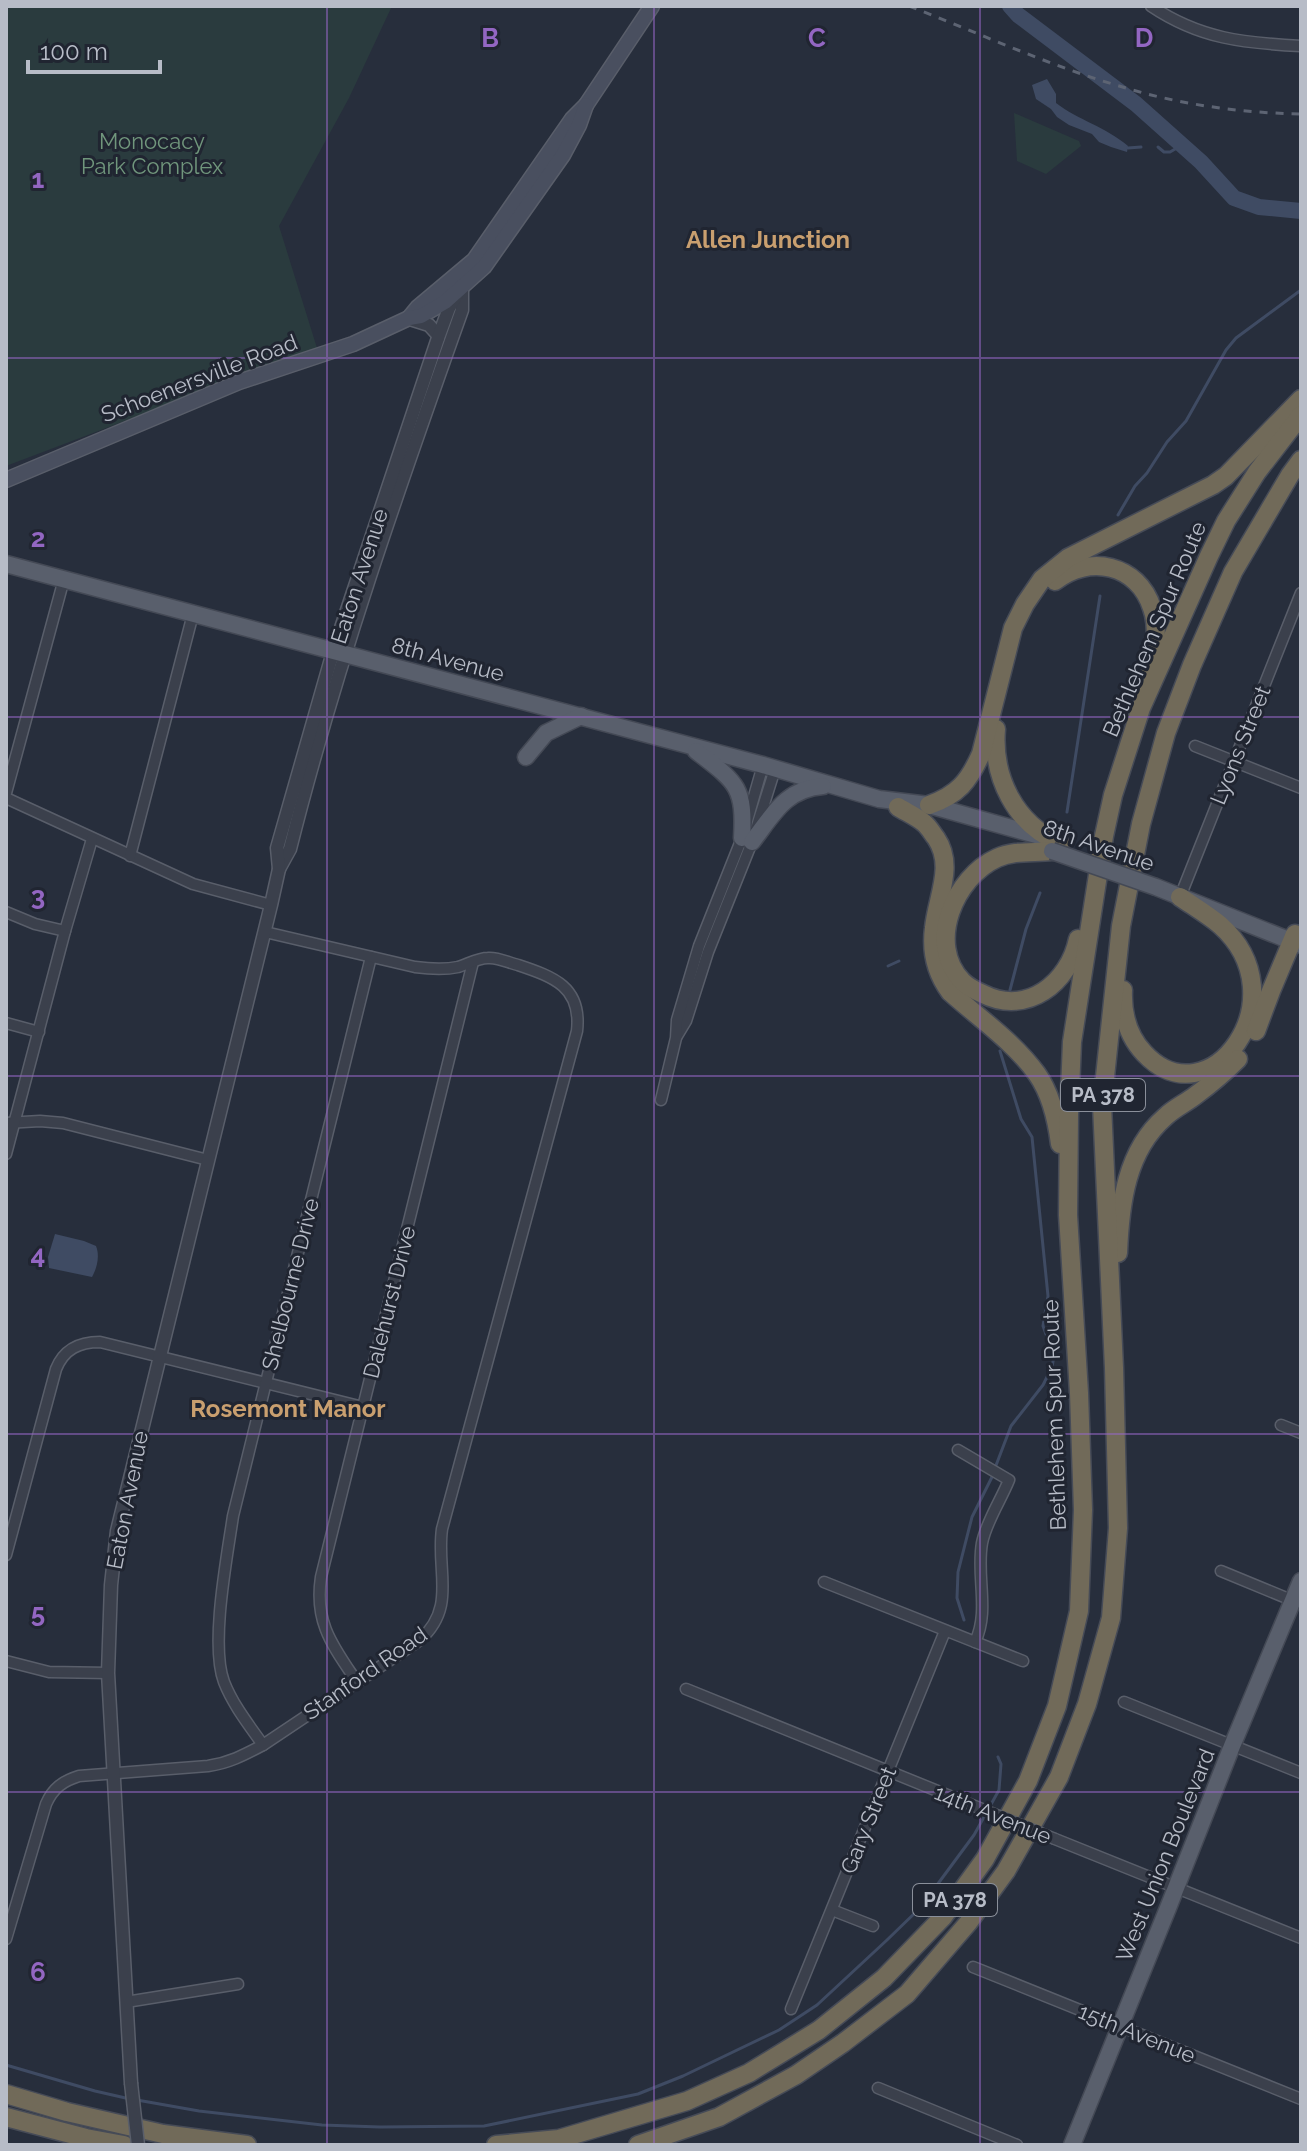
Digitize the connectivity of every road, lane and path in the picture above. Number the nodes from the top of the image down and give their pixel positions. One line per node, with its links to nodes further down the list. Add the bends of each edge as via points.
1 (652, 6): 4 (main road, Schoenersville Road)
2 (1151, 6): 3 (street, via 1219,37)
3 (1301, 46)
4 (586, 105): 5 (main road, Schoenersville Road); 6 (main road, Schoenersville Road, via 563,155 484,267)
5 (474, 260): 6 (street, Eaton Avenue); 7 (main road, Schoenersville Road)
6 (462, 288): 7 (main road, Schoenersville Road, via 421,316); 8 (street, Eaton Avenue); 18 (street, Eaton Avenue, via 462,310)
7 (409, 318): 8 (street, via 429,325); 12 (main road, Schoenersville Road)
8 (438, 338): 18 (street, Eaton Avenue)
9 (1301, 399): 29 (highway, via 1226,476 1068,558 1042,579 1013,628 975,768 957,792)
10 (1301, 415): 19 (highway, Bethlehem Spur Route / PA 378, via 1226,521)
11 (1301, 460): 30 (highway, PA 378, via 1233,572 1192,665)
12 (6, 480)
13 (6, 564): 14 (main road, 8th Avenue)
14 (64, 579): 16 (main road, 8th Avenue); 28 (street)
15 (1301, 593): 17 (street, Lyons Street)
16 (193, 614): 18 (main road, 8th Avenue); 35 (street)
17 (1297, 617): 24 (street, Lyons Street)
18 (339, 654): 20 (main road, 8th Avenue); 37 (street, Eaton Avenue)
19 (1141, 708): 31 (highway, Bethlehem Spur Route / PA 378); 34 (highway, via 1155,638 1152,606 1145,593 1123,572 1108,567 1065,573 1043,593 1023,634 1007,678 994,743 999,771 1016,808)
20 (581, 716): 21 (main road, 8th Avenue); 23 (main road, via 546,733)
21 (689, 745): 25 (main road, 8th Avenue); 33 (main road, via 738,791)
22 (1195, 746): 24 (street)
23 (526, 757)
24 (1233, 761): 27 (street); 36 (street, Lyons Street)
25 (769, 767): 26 (main road, 8th Avenue); 33 (street)
26 (832, 786): 29 (main road, 8th Avenue); 33 (main road, via 795,793)
27 (1301, 788)
28 (6, 796): 32 (street)
29 (914, 810): 34 (main road, 8th Avenue); 51 (highway, via 942,847 945,860 934,926 937,969 950,992 1017,1051 1045,1088 1057,1125)
30 (1141, 824): 44 (highway, via 1123,995 1135,1042 1157,1064 1191,1073 1227,1055); 53 (highway, PA 378, via 1121,926 1102,1105)
31 (1104, 836): 34 (highway, via 1076,951 1063,974 1027,1001 992,999 962,981 951,964 946,931 954,902 972,875 998,857); 51 (highway, Bethlehem Spur Route / PA 378, via 1072,1042)
32 (92, 839): 35 (street); 39 (street)
33 (747, 840): 47 (street, via 676,1038)
34 (1056, 847): 36 (main road, 8th Avenue)
35 (130, 856): 37 (street, via 193,884)
36 (1182, 892): 41 (main road, 8th Avenue); 44 (highway, via 1221,926 1244,957 1252,988)
37 (271, 905): 40 (street, Eaton Avenue)
38 (6, 912): 39 (street)
39 (65, 931): 46 (street)
40 (265, 932): 42 (street); 50 (street, Eaton Avenue)
41 (1293, 937): 44 (highway); 53 (highway, via 1244,1053 1163,1118 1137,1151 1120,1221)
42 (371, 957): 43 (street, via 435,970); 54 (street, Shelbourne Drive)
43 (473, 962): 55 (street, Dalehurst Drive); 69 (street, Stanford Road, via 493,958 555,979 569,991 577,1031 442,1529 442,1605 420,1640)
44 (1249, 1022)
45 (6, 1023): 46 (street)
46 (39, 1032): 48 (street)
47 (661, 1100)
48 (10, 1123): 49 (street); 50 (street, via 63,1123)
49 (6, 1154)
50 (208, 1160): 52 (street, Eaton Avenue)
51 (1068, 1215): 94 (highway, Bethlehem Spur Route / PA 378, via 1083,1510 1079,1611 1057,1706 1028,1781 985,1859 943,1917 884,1978 819,2030 749,2073 687,2101 559,2139)
52 (159, 1357): 54 (street); 59 (street, via 89,1342 73,1347 61,1359); 68 (street, Eaton Avenue, via 117,1531)
53 (1114, 1368): 95 (highway, PA 378, via 1118,1528 1111,1618 1059,1777 1006,1871 907,1994 843,2043 719,2117)
54 (266, 1383): 55 (street); 72 (street, Shelbourne Drive, via 233,1516 219,1659 232,1698)
55 (363, 1407): 69 (street, Dalehurst Drive, via 319,1592 322,1623)
56 (1281, 1425): 57 (street)
57 (1301, 1433)
58 (958, 1450): 65 (street, via 1009,1480 982,1540 982,1616)
59 (6, 1555)
60 (1221, 1571): 63 (street)
61 (1301, 1581): 63 (main road, West Union Boulevard)
62 (824, 1582): 64 (street)
63 (1297, 1602): 73 (main road, West Union Boulevard)
64 (945, 1631): 65 (street); 74 (street, Gary Street)
65 (975, 1642): 67 (street)
66 (6, 1661): 68 (street, via 49,1672)
67 (1023, 1661)
68 (108, 1673): 75 (street, Eaton Avenue)
69 (357, 1682): 72 (street, Stanford Road)
70 (686, 1689): 74 (street, 14th Avenue)
71 (1124, 1702): 73 (street)
72 (263, 1745): 75 (street, Stanford Road, via 219,1765)
73 (1232, 1746): 76 (street); 77 (main road, West Union Boulevard)
74 (888, 1771): 77 (street, 14th Avenue, bridge); 78 (street, Gary Street)
75 (112, 1772): 81 (street, Stanford Road, via 68,1779 49,1798); 84 (street, Eaton Avenue)
76 (1301, 1773)
77 (1176, 1888): 80 (street, 14th Avenue); 86 (main road, West Union Boulevard)
78 (832, 1910): 79 (street); 85 (street, Gary Street)
79 (873, 1926)
80 (1301, 1938)
81 (6, 1939)
82 (973, 1967): 86 (street, 15th Avenue)
83 (238, 1984): 84 (street)
84 (126, 2002): 92 (street, Eaton Avenue, bridge)
85 (791, 2009)
86 (1120, 2026): 89 (street, 15th Avenue); 97 (main road, West Union Boulevard)
87 (878, 2088): 96 (street)
88 (6, 2094): 93 (highway, via 163,2134)
89 (1301, 2099)
90 (6, 2117): 91 (highway)
91 (124, 2145)
92 (138, 2145)
93 (247, 2145)
94 (496, 2145)
95 (638, 2145)
96 (1017, 2145)
97 (1072, 2145)

